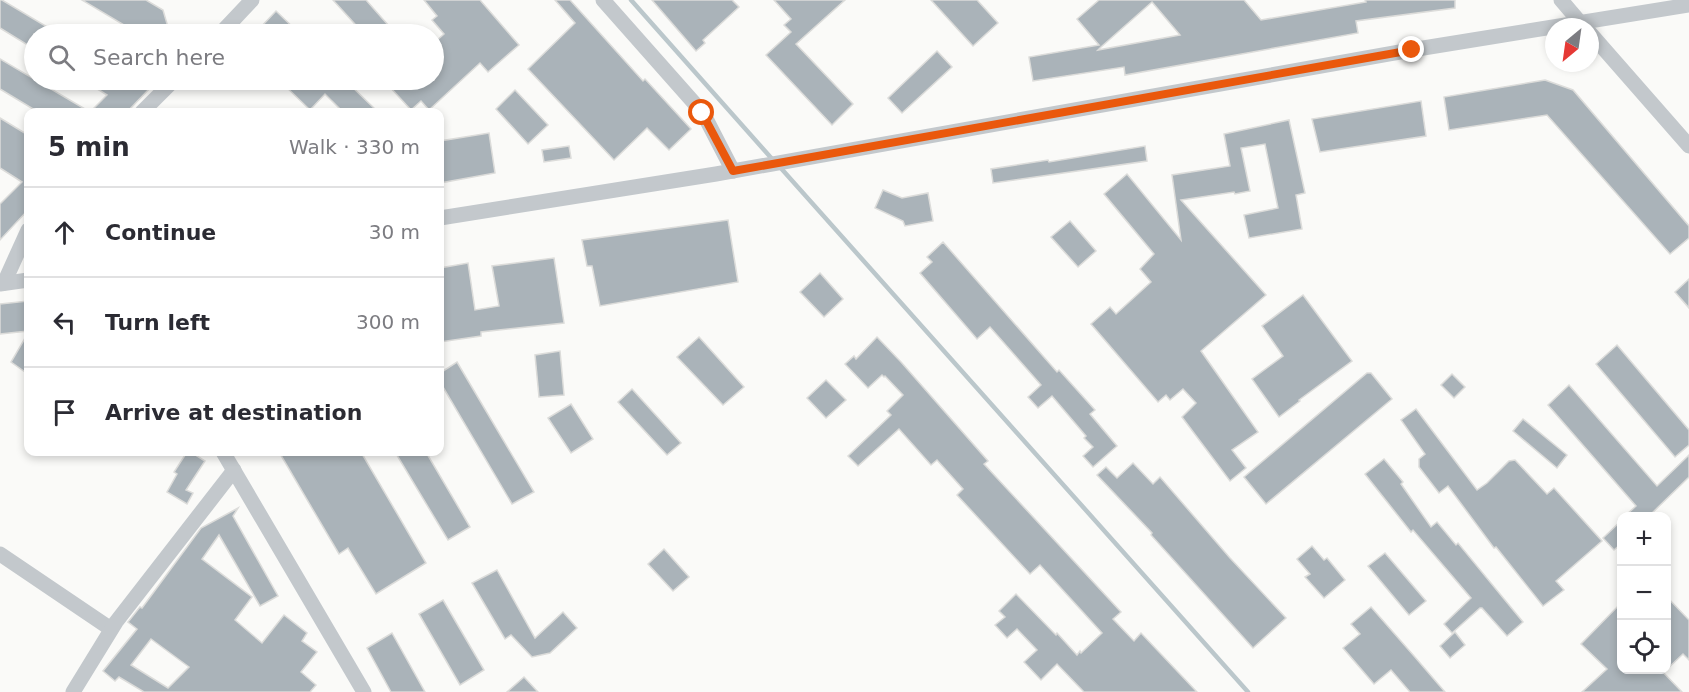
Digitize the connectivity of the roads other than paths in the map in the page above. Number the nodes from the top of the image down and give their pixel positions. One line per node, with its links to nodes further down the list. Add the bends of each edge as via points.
1 (252, 0): 6 (street)
2 (603, 0): 13 (street, via 702,113)
3 (1561, 0): 5 (street)
4 (1689, 4): 7 (street)
5 (1576, 18)
6 (229, 24)
7 (1599, 25)
8 (1545, 33): 13 (street, via 1412,50)
9 (1599, 44): 12 (street)
10 (164, 90): 11 (street)
11 (146, 108)
12 (1689, 146)
13 (733, 171): 14 (street)
14 (444, 217)
15 (24, 238): 17 (street)
16 (24, 280): 17 (street)
17 (2, 283)
18 (225, 456): 19 (street)
19 (234, 470): 21 (street); 23 (street)
20 (0, 554): 21 (street)
21 (111, 629): 22 (street)
22 (73, 692)
23 (364, 692)

